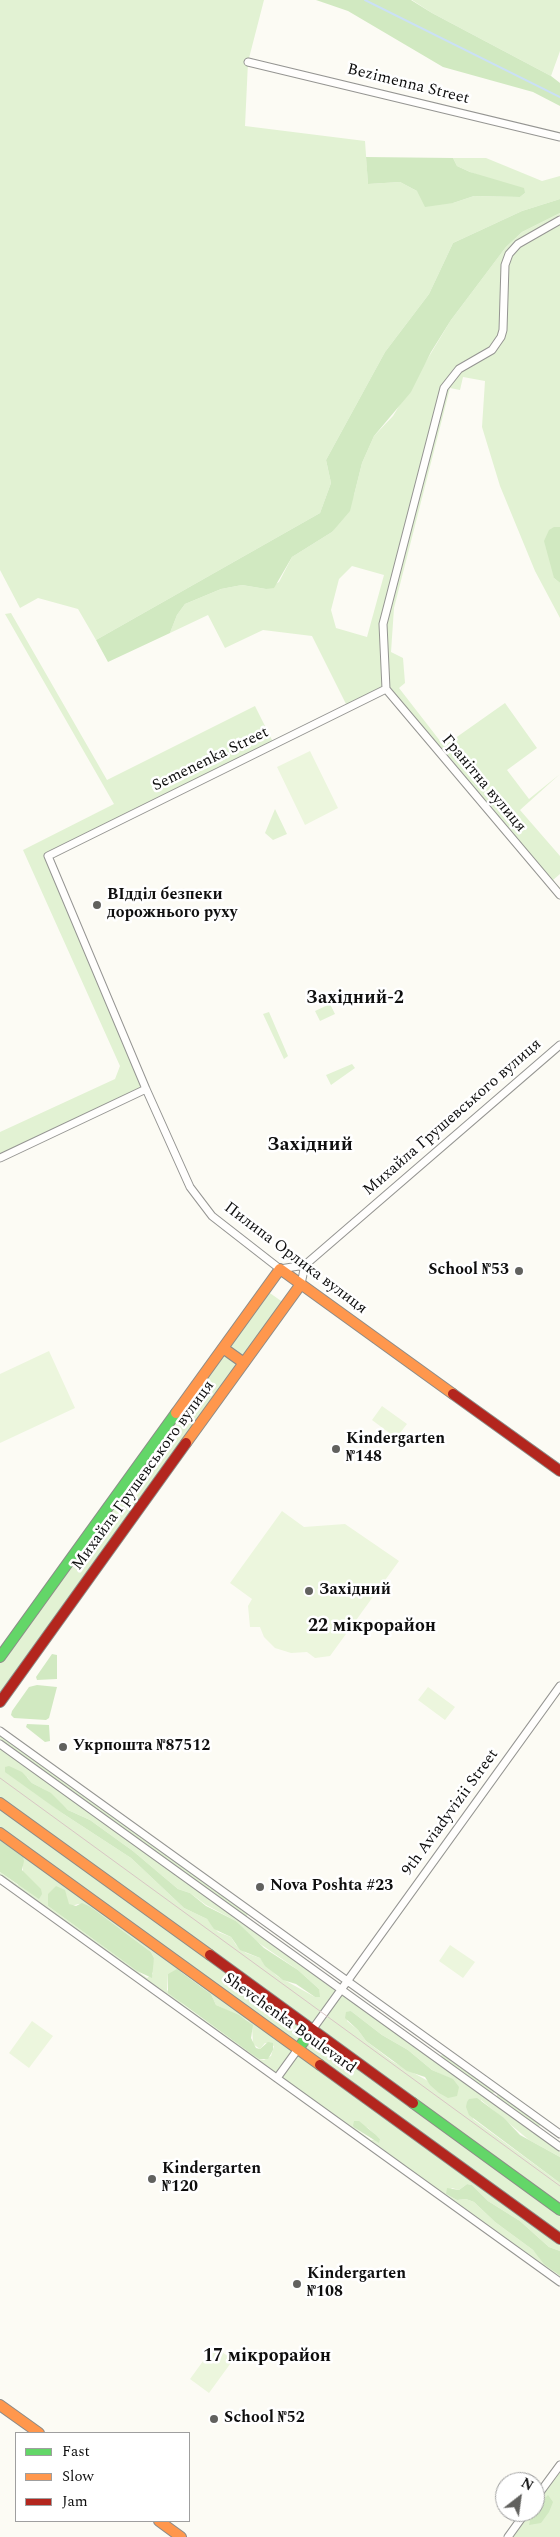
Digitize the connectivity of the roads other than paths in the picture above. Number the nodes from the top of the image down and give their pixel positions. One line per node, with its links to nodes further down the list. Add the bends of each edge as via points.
1 (248, 62): 2 (street, Bezimenna Street)
2 (560, 137)
3 (560, 220): 4 (street, via 518,244 509,254 505,265 501,337 492,350 459,369 444,388 383,624)
4 (386, 689): 5 (street, Semenenka Street); 6 (street, Гранітна вулиця)
5 (48, 856): 8 (street, Пилипа Орлика вулиця)
6 (560, 895)
7 (560, 1045): 10 (street, Михайла Грушевського вулиця)
8 (146, 1089): 9 (street); 11 (street, Пилипа Орлика вулиця, via 190,1187 202,1206)
9 (0, 1158)
10 (305, 1265): 11 (street); 12 (street, Михайла Грушевського вулиця)
11 (280, 1269): 12 (street, Пилипа Орлика вулиця); 13 (street, Михайла Грушевського вулиця)
12 (301, 1284): 14 (street, Михайла Грушевського вулиця); 15 (street, Пилипа Орлика вулиця)
13 (223, 1348): 14 (street); 16 (street, Михайла Грушевського вулиця)
14 (244, 1363): 18 (street, Михайла Грушевського вулиця)
15 (560, 1472)
16 (0, 1657)
17 (560, 1686): 26 (street, 9th Aviadyvizii Street)
18 (0, 1702)
19 (0, 1730): 24 (street)
20 (0, 1744): 25 (street)
21 (0, 1804): 28 (street, Shevchenka Boulevard)
22 (0, 1833): 29 (street, Shevchenka Boulevard)
23 (0, 1879): 32 (street)
24 (252, 1912): 25 (street); 26 (street)
25 (245, 1922): 27 (street)
26 (347, 1981): 27 (street, 9th Aviadyvizii Street); 30 (street)
27 (340, 1990): 28 (street, 9th Aviadyvizii Street); 31 (street)
28 (312, 2030): 29 (street); 35 (street, Shevchenka Boulevard)
29 (298, 2049): 32 (street); 36 (street, Shevchenka Boulevard)
30 (442, 2050): 31 (street); 33 (street)
31 (436, 2059): 34 (street)
32 (277, 2078): 37 (street)
33 (560, 2134)
34 (560, 2147)
35 (560, 2210)
36 (560, 2239)
37 (560, 2282)
38 (0, 2405): 39 (street)
39 (37, 2432)
40 (560, 2465): 41 (street)
41 (545, 2486)
42 (160, 2522): 44 (street)
43 (519, 2522): 45 (street)
44 (181, 2537)
45 (508, 2537)

